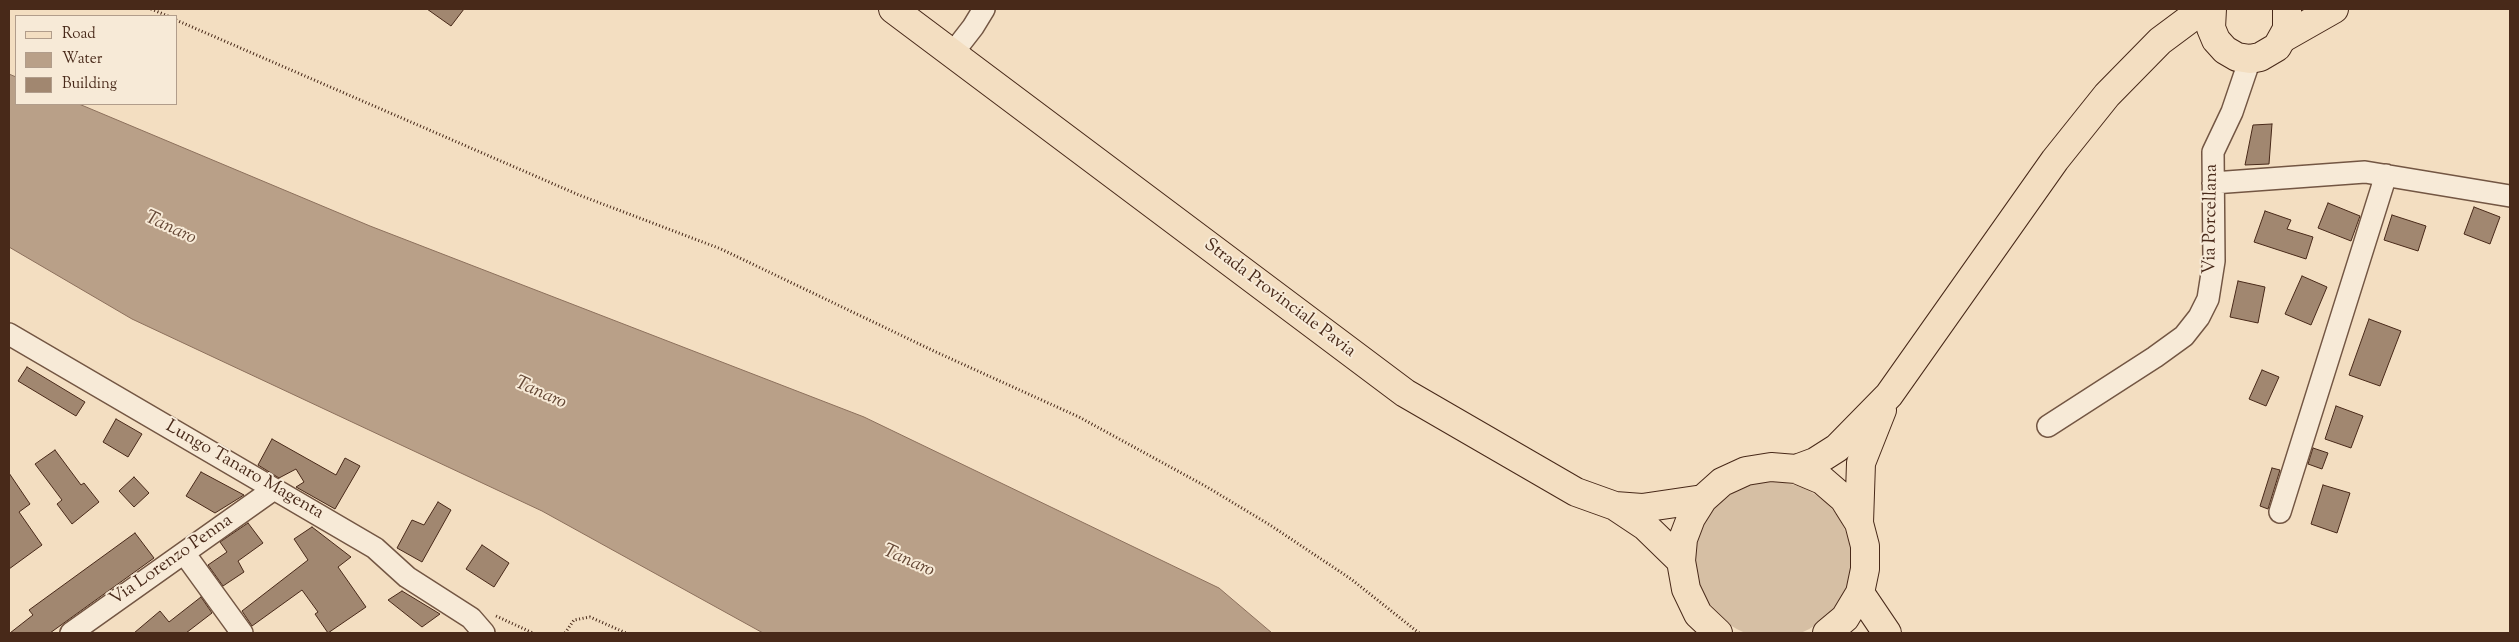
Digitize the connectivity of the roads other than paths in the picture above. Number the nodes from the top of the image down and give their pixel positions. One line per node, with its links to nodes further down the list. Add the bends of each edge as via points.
1 (893, 9): 9 (main road, Strada Provinciale Pavia)
2 (984, 9): 9 (street)
3 (2204, 9): 11 (main road, via 2160,40)
4 (2212, 9): 8 (main road, via 2211,28)
5 (2287, 9): 7 (main road)
6 (2334, 9): 7 (main road)
7 (2283, 38): 10 (main road, via 2269,53)
8 (2216, 40): 10 (main road, via 2236,57); 11 (main road, via 2207,37 2184,41)
9 (952, 54): 21 (main road, Strada Provinciale Pavia, via 1405,392 1576,492)
10 (2250, 59): 13 (street, Via Porcellana, via 2232,112 2213,152)
11 (2136, 65): 16 (main road, via 2107,94 2055,160)
12 (2386, 175): 13 (street, via 2365,172); 14 (street); 22 (street)
13 (2213, 183): 17 (street, Via Porcellana, via 2214,261 2208,299 2199,317 2184,336)
14 (2510, 196)
15 (9, 334): 19 (street, Lungo Tanaro Magenta)
16 (1889, 396): 18 (main road, via 1837,448); 23 (main road, via 1861,463)
17 (2048, 426)
18 (1796, 469): 20 (main road, via 1771,467 1746,471 1722,482); 23 (main road, via 1822,480 1844,499)
19 (274, 489): 24 (street, Via Lorenzo Penna); 27 (street, Lungo Tanaro Magenta, via 375,548 407,577)
20 (1703, 500): 21 (main road, via 1642,508); 25 (main road, via 1683,539)
21 (1615, 506): 25 (main road, Strada Provinciale Pavia, via 1645,526)
22 (2280, 512)
23 (1859, 522): 26 (main road, via 1865,546 1865,570)
24 (184, 553): 28 (street, Via Lorenzo Penna); 29 (street)
25 (1681, 561): 30 (main road, via 1686,589 1698,614)
26 (1860, 593): 31 (main road, via 1845,618); 32 (main road)
27 (478, 626)
28 (70, 633)
29 (242, 633)
30 (1718, 633)
31 (1827, 633)
32 (1887, 633)

